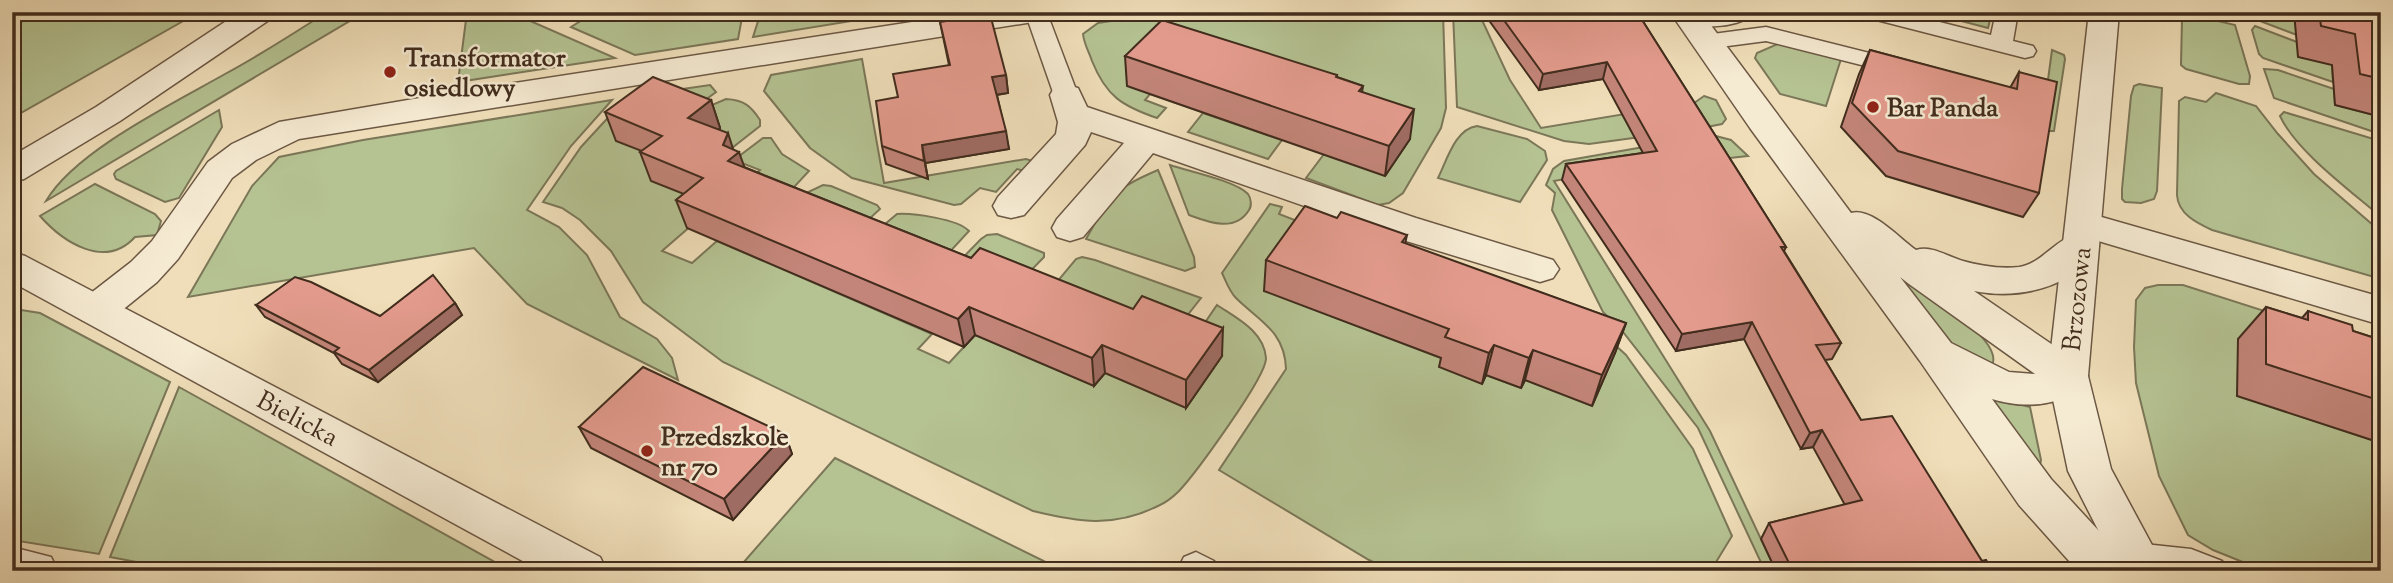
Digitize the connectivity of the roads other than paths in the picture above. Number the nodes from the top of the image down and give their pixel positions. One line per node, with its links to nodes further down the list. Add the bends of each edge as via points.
1 (261, 12): 14 (street)
2 (1037, 12): 11 (lane); 21 (street, via 291,130 244,152 220,170 165,250)
3 (1743, 12): 7 (lane)
4 (1873, 12): 8 (lane)
5 (2007, 12): 8 (lane)
6 (2104, 12): 17 (street, Brzozowa)
7 (1693, 24): 10 (lane, via 1766,34); 13 (street)
8 (2001, 45): 9 (lane)
9 (2025, 51)
10 (1919, 73)
11 (1070, 104): 12 (street); 15 (street, via 1073,137)
12 (1146, 139): 16 (street); 20 (street)
13 (1795, 165): 18 (street); 23 (street)
14 (12, 172)
15 (1012, 206)
16 (1070, 228)
17 (2082, 235): 18 (street, via 2037,276 2011,280 1955,274); 22 (street); 24 (street, Brzozowa)
18 (1876, 240): 24 (street)
19 (12, 265): 21 (street, Bielicka)
20 (1540, 269)
21 (96, 310): 28 (street, Bielicka)
22 (2381, 311)
23 (1934, 350): 24 (street, via 1983,379 2018,389 2036,390); 25 (street, via 2035,492)
24 (2068, 376): 25 (street, Brzozowa, via 2090,471)
25 (2128, 566): 29 (lane, via 2192,564)
26 (12, 567): 27 (street)
27 (35, 571)
28 (584, 571)
29 (2210, 571)

